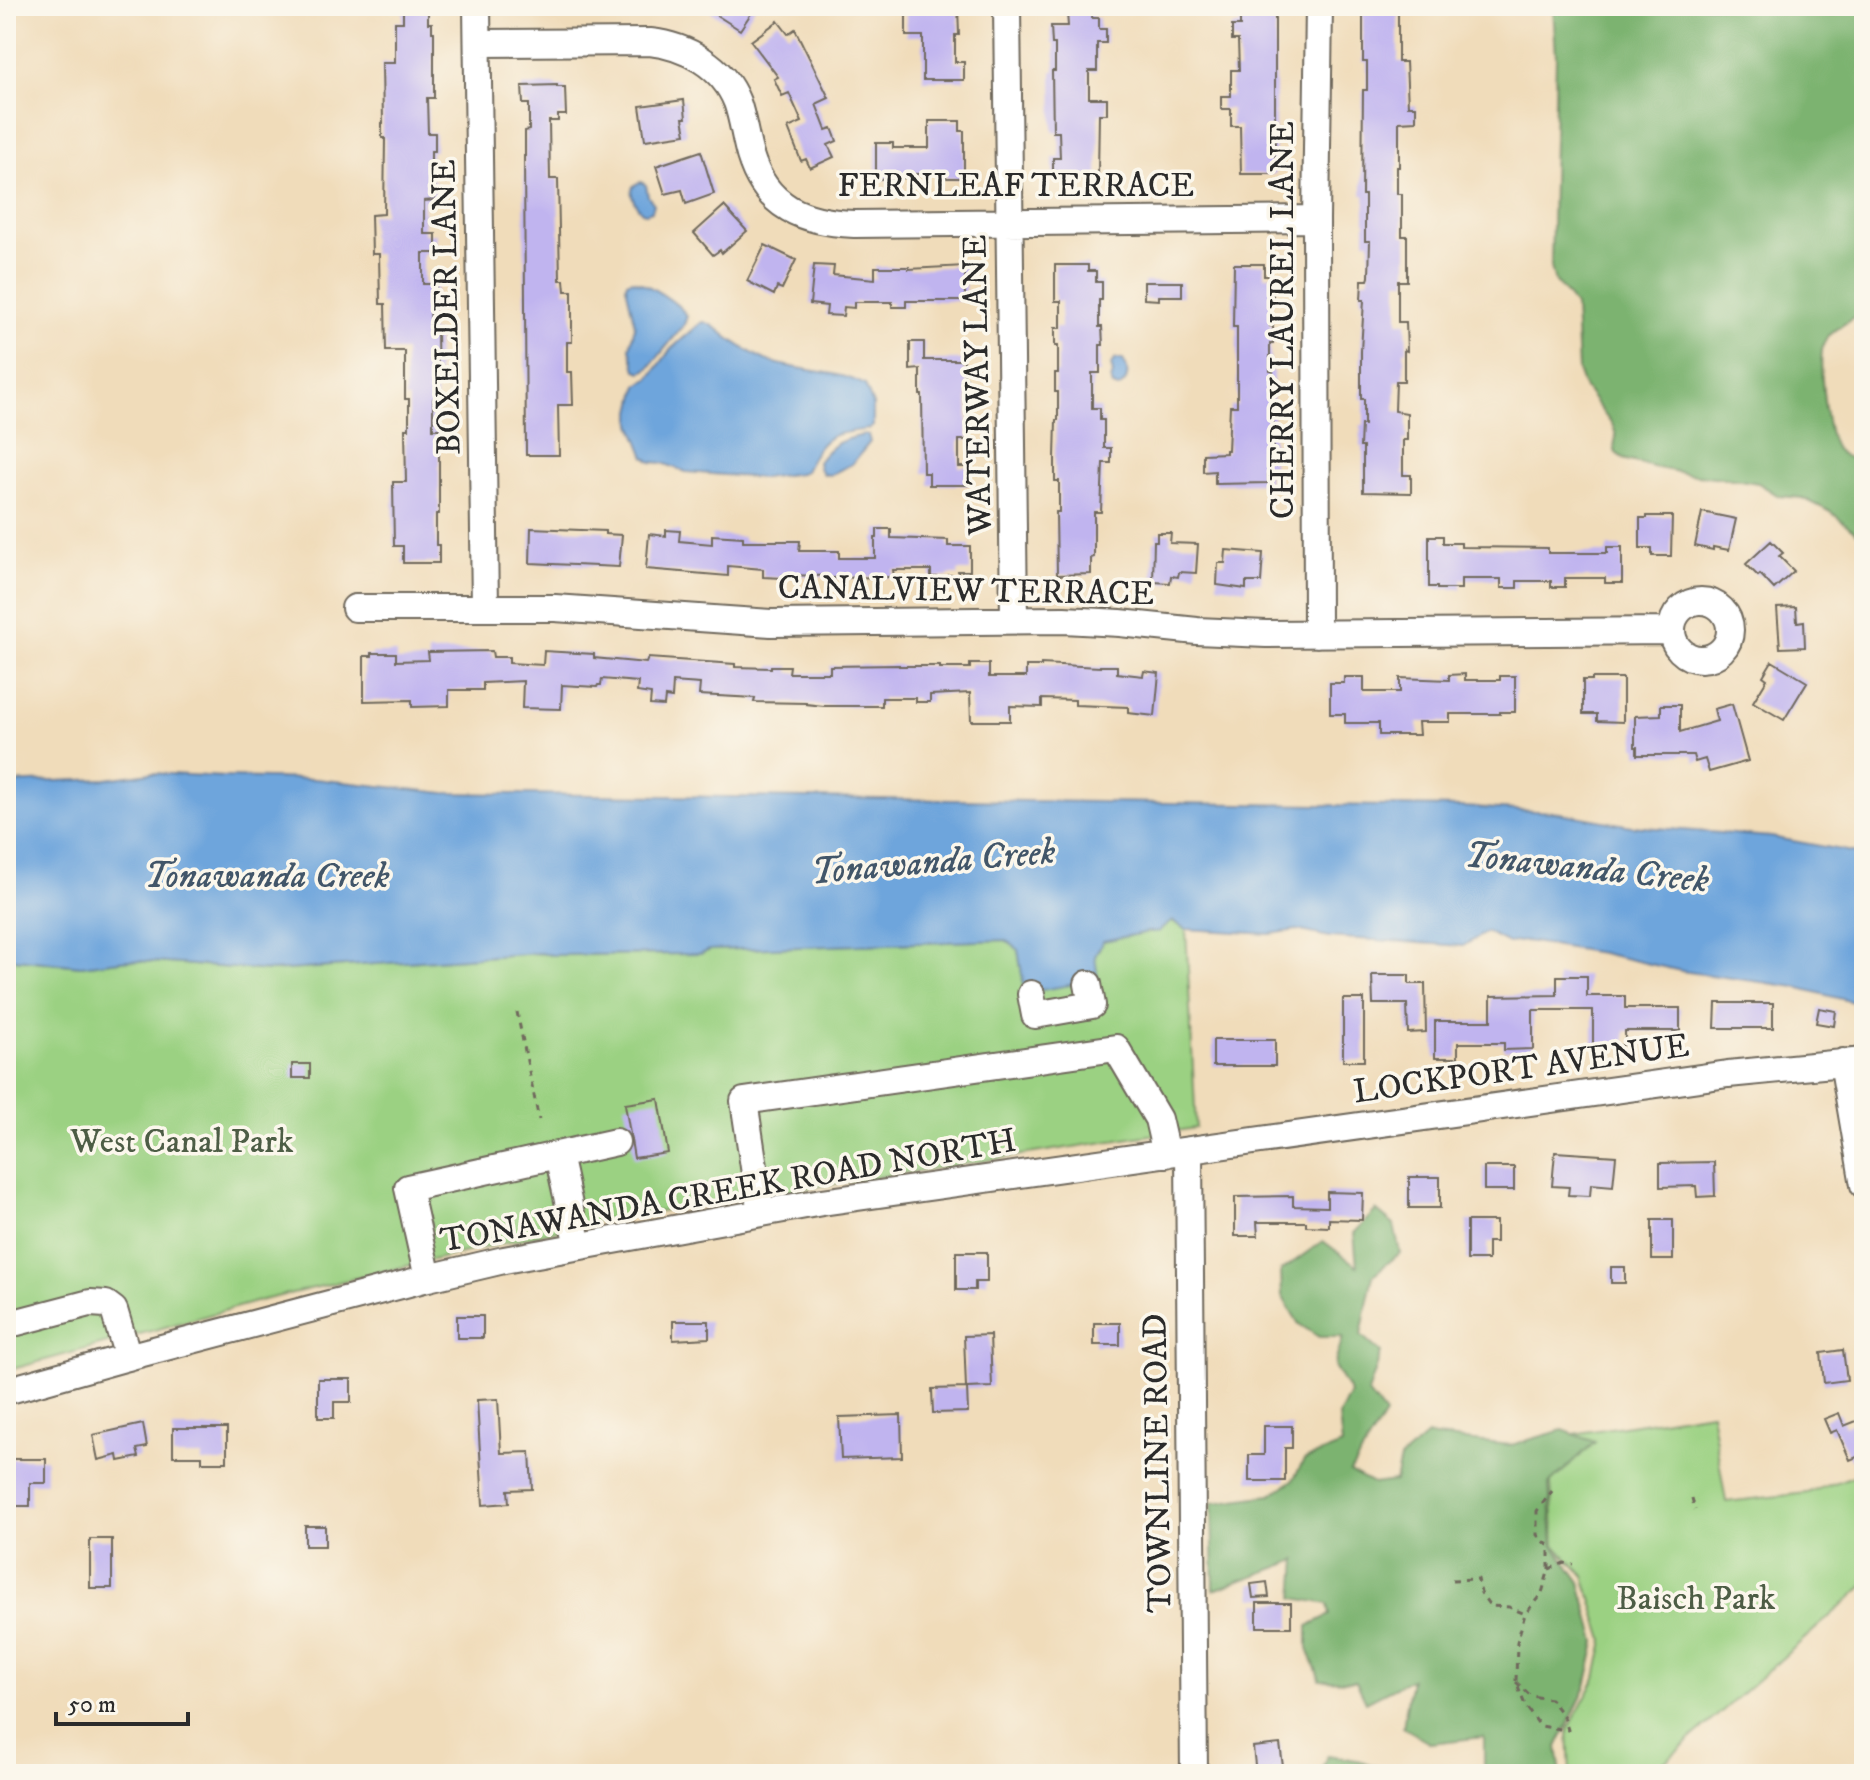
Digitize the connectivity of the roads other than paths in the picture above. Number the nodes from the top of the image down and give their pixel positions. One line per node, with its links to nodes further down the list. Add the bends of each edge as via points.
1 (477, 6): 4 (street, BOXELDER LANE)
2 (1007, 6): 6 (street, WATERWAY LANE)
3 (1319, 6): 5 (street, CHERRY LAUREL LANE)
4 (478, 43): 6 (street, FERNLEAF TERRACE, via 650,42 696,56 720,75 735,97 766,188 809,218 854,224); 7 (street, BOXELDER LANE)
5 (1316, 219): 6 (street, FERNLEAF TERRACE); 11 (street, CHERRY LAUREL LANE)
6 (1010, 221): 9 (street, WATERWAY LANE)
7 (485, 607): 8 (street, CANALVIEW TERRACE); 9 (street, CANALVIEW TERRACE, via 762,623)
8 (355, 608)
9 (1014, 620): 11 (street, CANALVIEW TERRACE)
10 (1672, 631): 11 (street, CANALVIEW TERRACE)
11 (1317, 634)
12 (1062, 998): 13 (street)
13 (1073, 1054): 16 (street, TOWNLINE ROAD, via 1116,1048); 19 (street, via 744,1101)
14 (1853, 1062): 16 (street, LOCKPORT AVENUE, via 1728,1074); 18 (street)
15 (616, 1142): 17 (street)
16 (1178, 1152): 19 (street, TONAWANDA CREEK ROAD NORTH); 25 (street, TOWNLINE ROAD)
17 (558, 1155): 20 (street); 21 (street, via 408,1188)
18 (1864, 1185)
19 (761, 1213): 20 (street, TONAWANDA CREEK ROAD NORTH)
20 (578, 1246): 21 (street, TONAWANDA CREEK ROAD NORTH)
21 (428, 1278): 23 (street, TONAWANDA CREEK ROAD NORTH)
22 (6, 1325): 23 (street, via 90,1303 106,1304 114,1310)
23 (128, 1357): 24 (street, TONAWANDA CREEK ROAD NORTH)
24 (6, 1391)
25 (1194, 1774)

